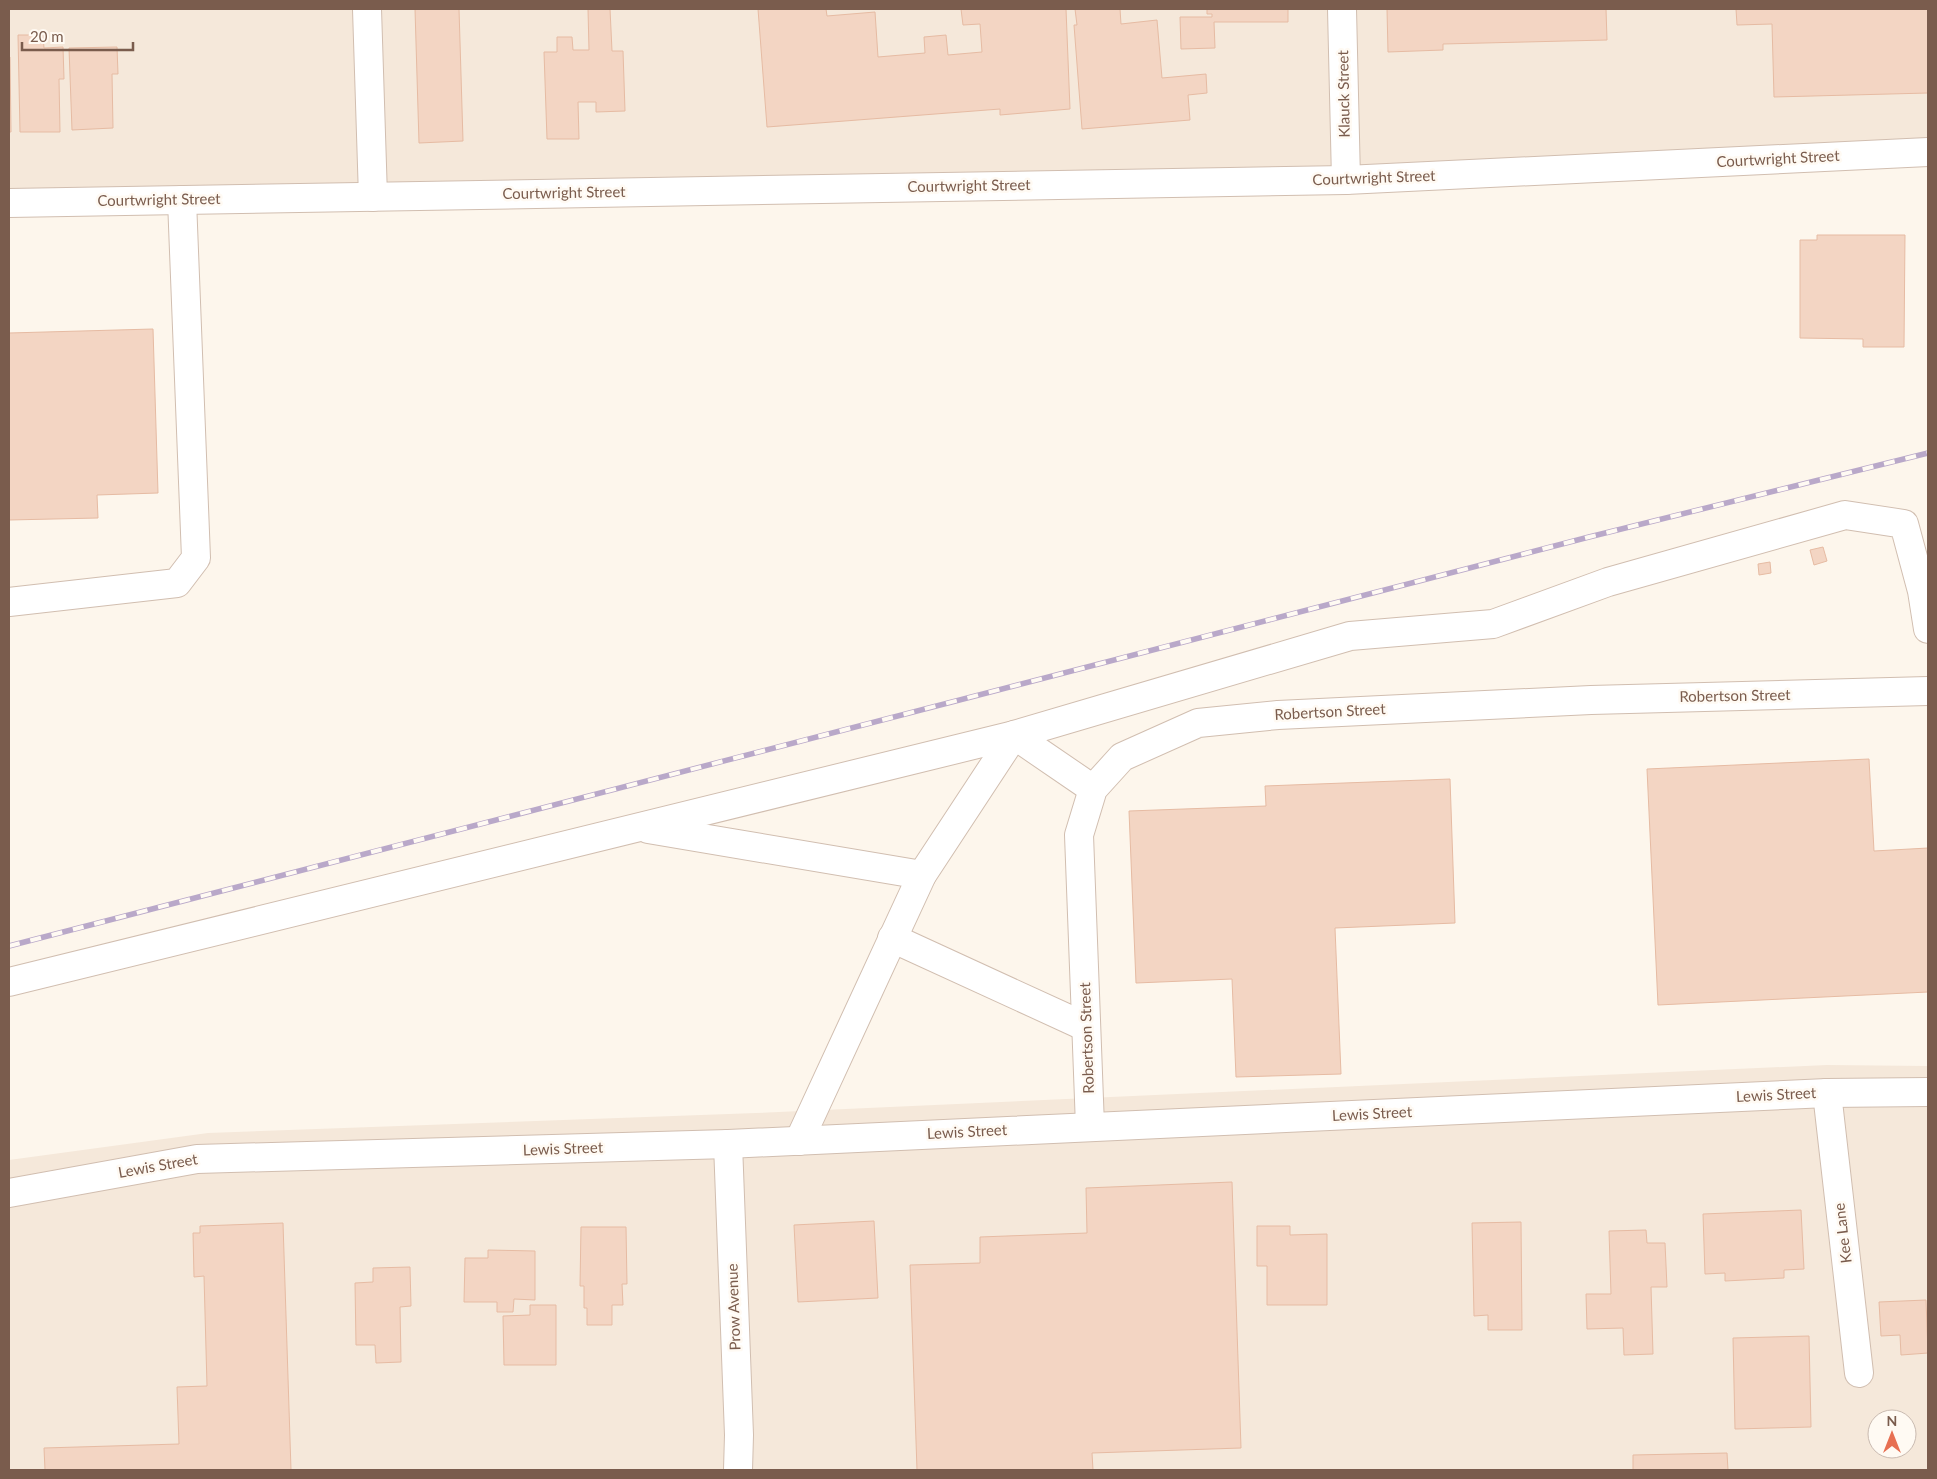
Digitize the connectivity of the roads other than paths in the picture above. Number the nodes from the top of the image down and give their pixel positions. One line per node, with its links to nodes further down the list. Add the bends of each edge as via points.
1 (367, 9): 5 (street)
2 (1342, 9): 4 (street, Klauck Street)
3 (1928, 152): 4 (street, Courtwright Street)
4 (1346, 180): 5 (street, Courtwright Street)
5 (373, 197): 6 (street, Courtwright Street)
6 (182, 200): 7 (street, Courtwright Street); 8 (street, via 196,558 177,583)
7 (9, 203)
8 (9, 602)
9 (1928, 629): 11 (street, via 1904,524 1845,515 1608,582 1493,624 1350,636)
10 (1928, 691): 12 (street, Robertson Street, via 1591,700 1278,714 1198,723 1122,757)
11 (1014, 735): 12 (street); 13 (street); 14 (street)
12 (1093, 789): 17 (street, Robertson Street, via 1079,835)
13 (637, 828): 14 (street); 16 (street)
14 (922, 875): 15 (street)
15 (892, 938): 17 (street); 21 (street)
16 (9, 982)
17 (1086, 1027): 20 (street, Robertson Street)
18 (1928, 1092): 19 (street, Lewis Street)
19 (1827, 1093): 20 (street, Lewis Street); 24 (street, Kee Lane)
20 (1090, 1126): 21 (street, Lewis Street)
21 (799, 1141): 22 (street, Lewis Street)
22 (728, 1144): 23 (street, Lewis Street, via 197,1159); 25 (street, Prow Avenue)
23 (9, 1193)
24 (1858, 1373)
25 (738, 1470)

